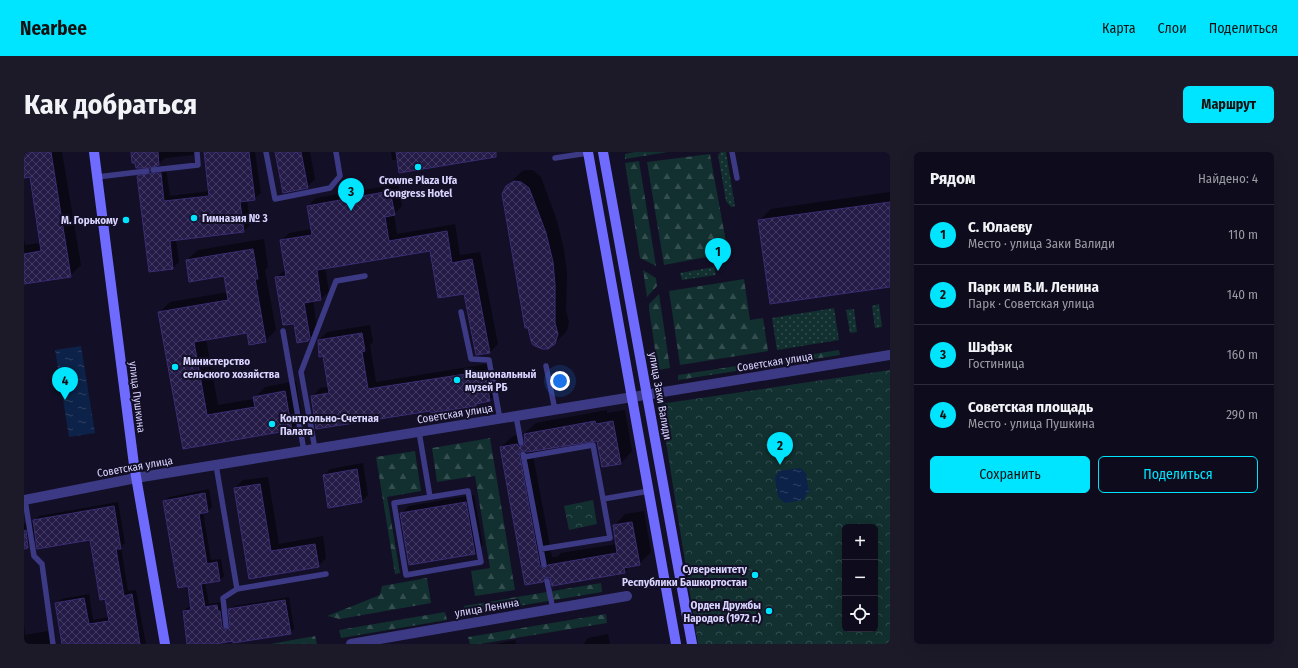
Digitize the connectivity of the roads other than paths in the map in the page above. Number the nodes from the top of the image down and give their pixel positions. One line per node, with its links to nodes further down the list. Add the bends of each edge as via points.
1 (94, 152): 9 (main road, улица Пушкина)
2 (197, 152): 9 (lane, via 198,164)
3 (266, 152): 4 (lane, via 275,199 330,188 340,176)
4 (336, 152)
5 (590, 152): 8 (lane); 17 (main road)
6 (603, 152): 16 (main road, улица Заки Валиди)
7 (732, 152): 10 (lane)
8 (556, 158)
9 (97, 177): 25 (main road, улица Пушкина)
10 (737, 178)
11 (365, 276): 23 (lane, via 336,281 301,372)
12 (461, 312): 20 (lane, via 471,359 489,360)
13 (283, 331): 23 (lane)
14 (890, 355): 16 (street, Советская улица)
15 (546, 366): 18 (lane)
16 (648, 394): 17 (street, Советская улица); 42 (main road, улица Заки Валиди)
17 (632, 397): 18 (street, Советская улица); 26 (main road)
18 (555, 410): 19 (street, Советская улица)
19 (516, 416): 20 (street, Советская улица); 22 (lane)
20 (500, 419): 21 (street, Советская улица)
21 (418, 432): 23 (street, Советская улица); 27 (lane)
22 (521, 443)
23 (309, 450): 24 (street, Советская улица)
24 (216, 465): 25 (street, Советская улица); 34 (lane)
25 (136, 478): 29 (street, Советская улица); 39 (main road, улица Пушкина)
26 (649, 491): 28 (lane); 41 (main road)
27 (430, 497): 27 (lane, via 394,503 406,575 481,562 468,491)
28 (603, 499): 30 (lane, via 610,538); 30 (lane, via 593,445 524,456)
29 (25, 500): 38 (lane, via 34,556 42,564)
30 (541, 549): 31 (lane)
31 (544, 565)
32 (326, 574): 34 (lane)
33 (547, 581): 36 (lane)
34 (237, 589): 37 (lane, via 224,598)
35 (627, 596): 36 (street, улица Ленина)
36 (553, 609): 40 (street, улица Ленина)
37 (226, 626)
38 (53, 644)
39 (165, 644)
40 (351, 644)
41 (676, 644)
42 (692, 644)

